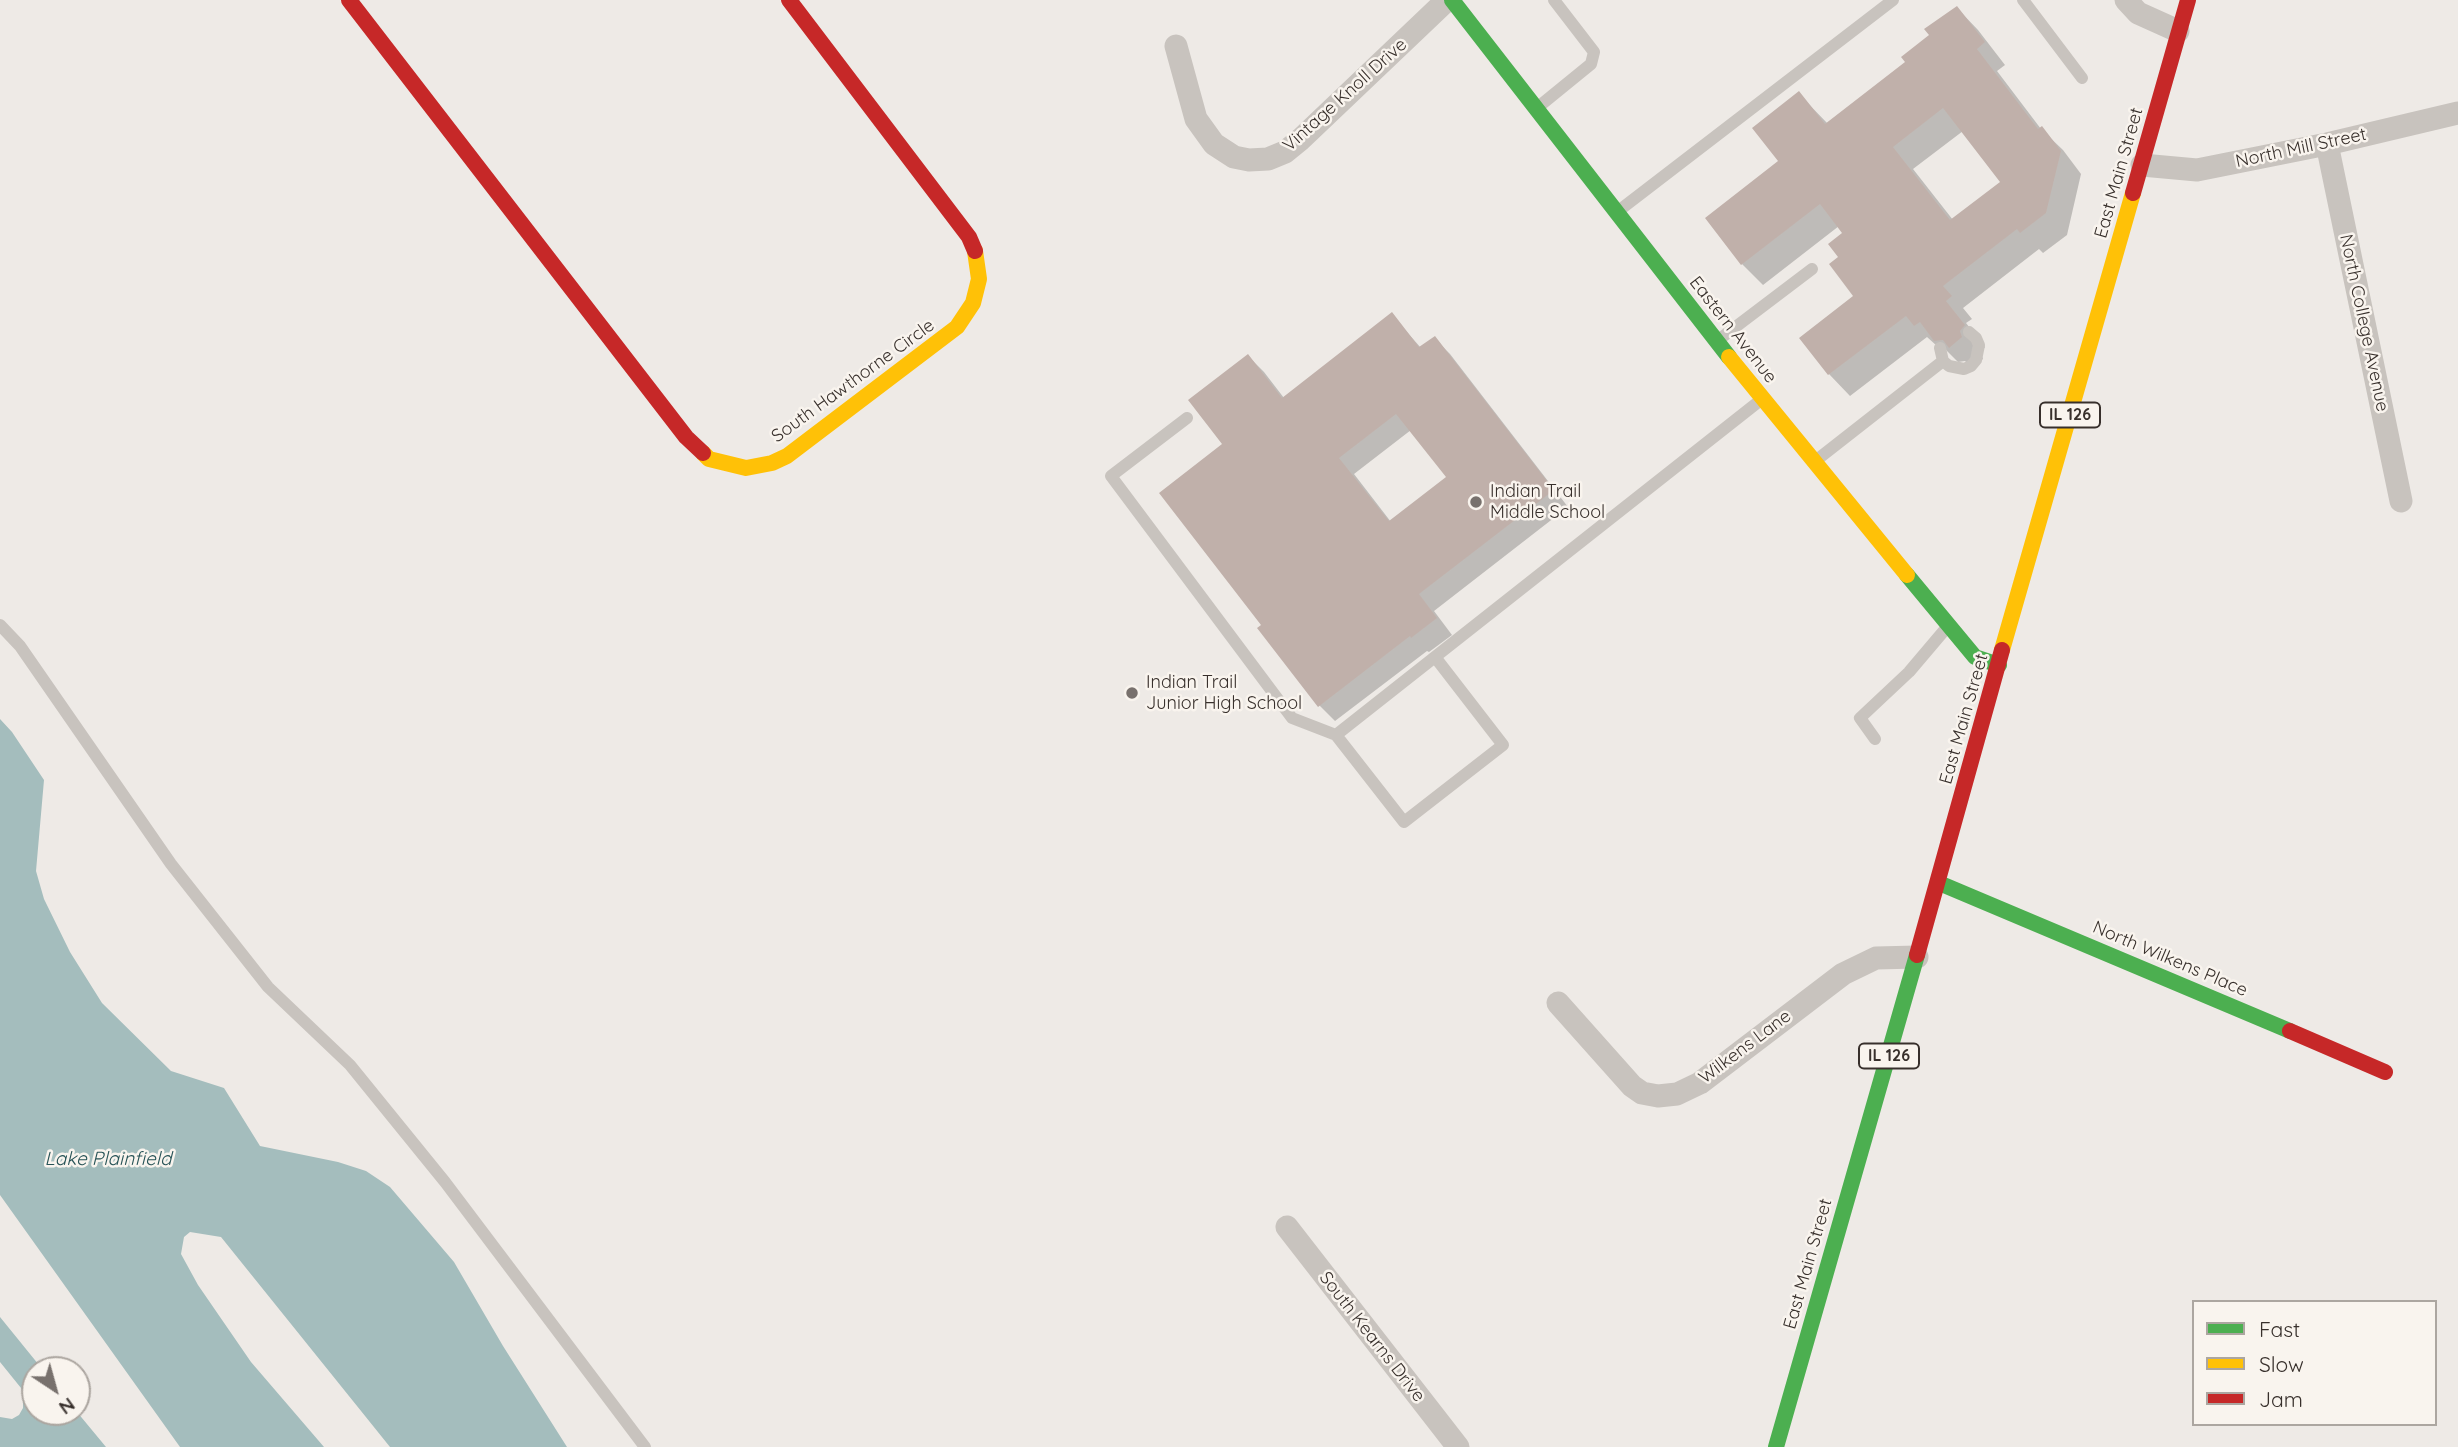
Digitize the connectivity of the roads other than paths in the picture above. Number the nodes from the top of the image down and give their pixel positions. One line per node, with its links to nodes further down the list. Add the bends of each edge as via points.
1 (349, 0): 8 (street, South Hawthorne Circle, via 686,437 709,459 746,468 787,456 957,327 973,303 979,279 970,237)
2 (1450, 0): 10 (street, Vintage Knoll Drive, via 1301,139 1268,159 1234,157 1214,144 1196,119); 12 (street, Eastern Avenue)
3 (1554, 0): 12 (lane, via 1594,52 1591,64)
4 (1893, 0): 16 (lane)
5 (2023, 0): 11 (lane)
6 (2126, 0): 9 (street, via 2138,13)
7 (2188, 0): 9 (street, East Main Street)
8 (792, 1)
9 (2178, 31): 15 (street, East Main Street / IL 126)
10 (1176, 46)
11 (2082, 78)
12 (1536, 108): 16 (street, Eastern Avenue)
13 (2458, 113): 14 (street, North Mill Street)
14 (2327, 144): 15 (street, North Mill Street, via 2197,170); 23 (street, North College Avenue)
15 (2142, 165): 27 (street, East Main Street / IL 126)
16 (1617, 212): 19 (street, Eastern Avenue)
17 (1812, 269): 19 (lane)
18 (1969, 332): 22 (lane, via 1979,345 1976,360 1964,369 1949,366 1941,354)
19 (1717, 341): 20 (street, Eastern Avenue)
20 (1762, 399): 22 (street, Eastern Avenue); 26 (lane)
21 (1187, 418): 28 (lane, via 1111,476 1293,718)
22 (1814, 462): 25 (street, Eastern Avenue)
23 (2401, 501)
24 (0, 625): 35 (lane, via 20,646 203,905 268,987 350,1065 445,1182)
25 (1949, 626): 27 (street, Eastern Avenue, via 1975,657); 29 (lane, via 1902,680 1860,718)
26 (1435, 657): 28 (lane); 28 (lane, via 1503,745 1493,753 1404,822)
27 (1999, 665): 30 (street, East Main Street / IL 126)
28 (1336, 735)
29 (1875, 739)
30 (1939, 883): 31 (street, East Main Street / IL 126); 33 (street, North Wilkens Place)
31 (1917, 957): 32 (street, Wilkens Lane, via 1876,958 1843,974 1700,1083 1677,1094 1658,1096 1632,1086); 37 (street, East Main Street / IL 126)
32 (1558, 1003)
33 (2385, 1072)
34 (1287, 1227): 36 (street, South Kearns Drive)
35 (645, 1447)
36 (1458, 1447)
37 (1776, 1447)

